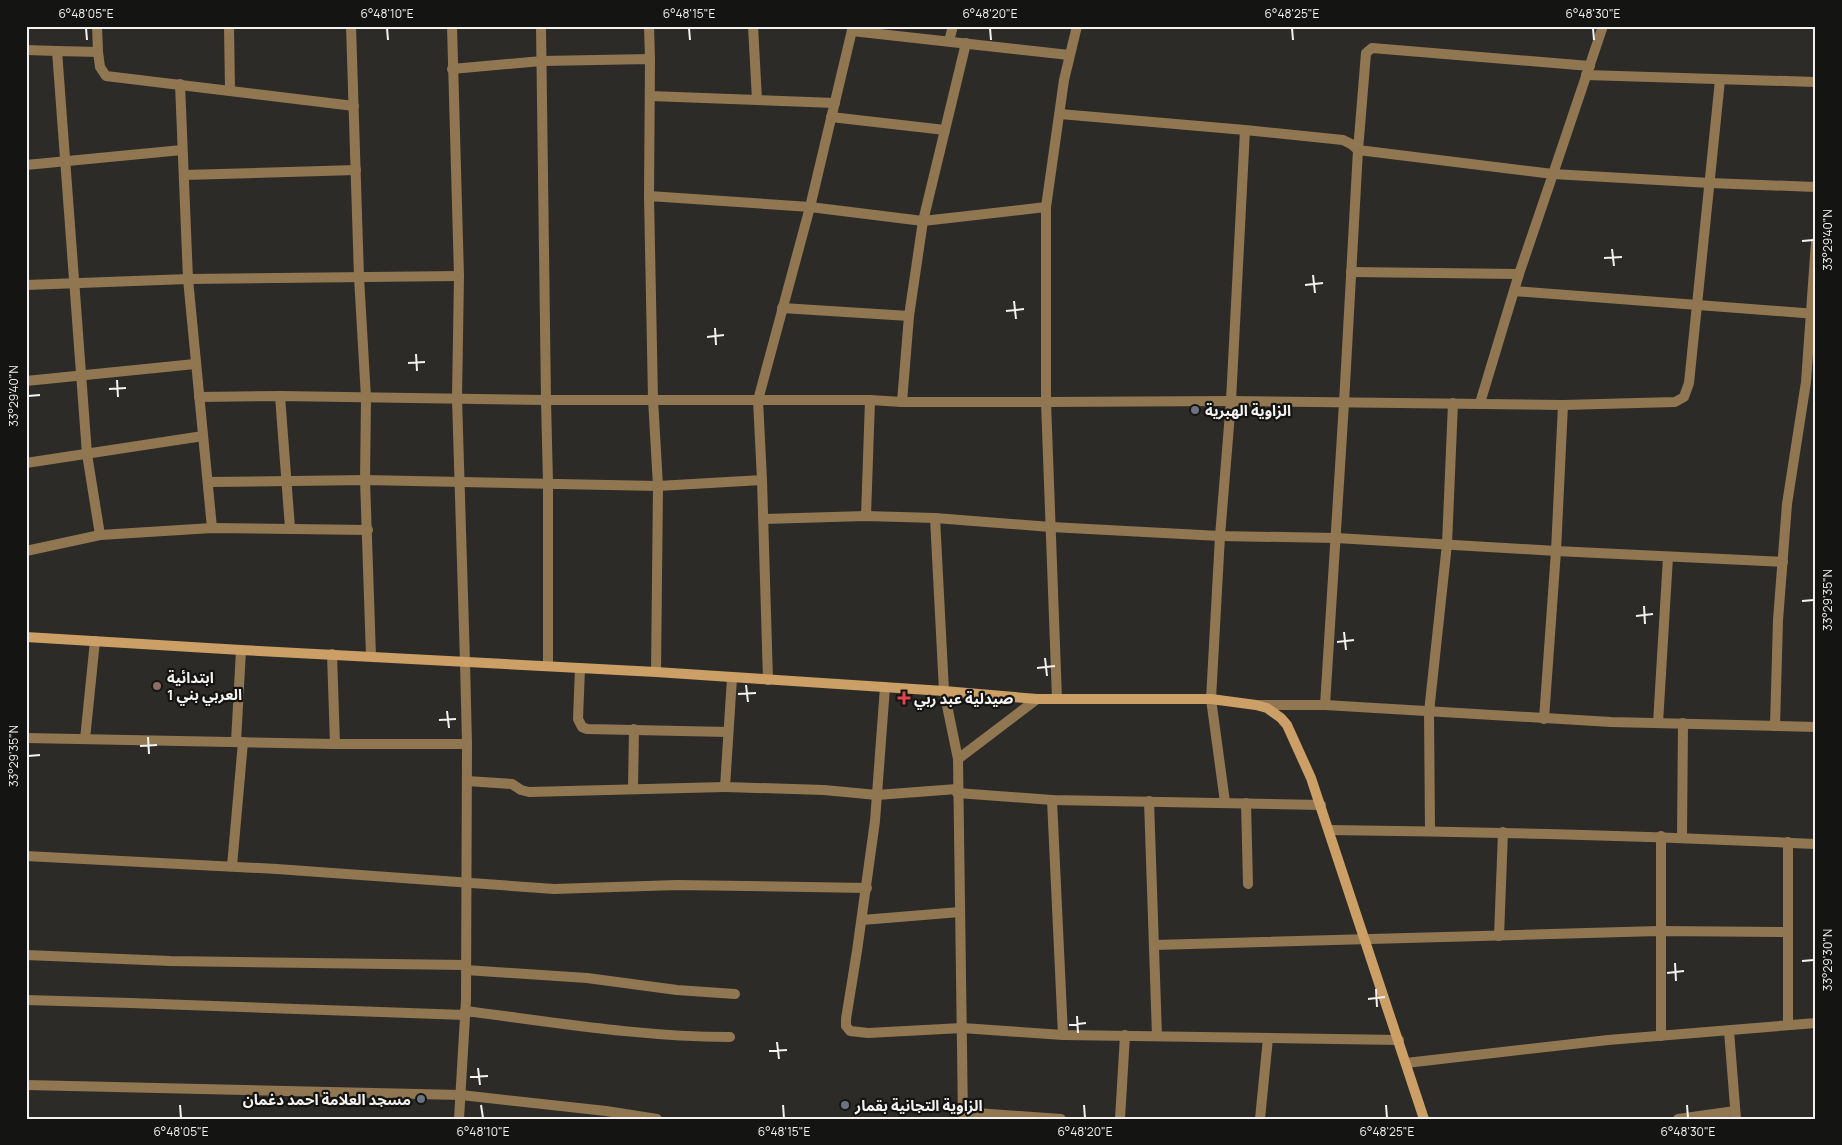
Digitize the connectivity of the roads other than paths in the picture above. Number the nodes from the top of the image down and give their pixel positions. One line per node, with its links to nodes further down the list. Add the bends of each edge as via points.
1 (97, 26): 16 (street)
2 (228, 26): 25 (street)
3 (351, 26): 29 (street)
4 (452, 26): 20 (street)
5 (541, 26): 19 (street)
6 (649, 26): 18 (street)
7 (753, 26): 27 (street)
8 (953, 26): 12 (street)
9 (1077, 26): 17 (street)
10 (1603, 26): 21 (street)
11 (852, 28): 12 (street); 28 (street)
12 (949, 41): 13 (street)
13 (966, 43): 17 (street); 32 (street)
14 (26, 50): 15 (street)
15 (57, 51): 16 (street); 36 (street)
16 (98, 52): 24 (street, via 100,67 106,76)
17 (1069, 55): 30 (street)
18 (650, 60): 19 (street); 26 (street)
19 (542, 61): 20 (street); 68 (street)
20 (452, 69): 50 (street)
21 (1588, 71): 22 (street); 35 (street, via 1370,49 1366,53); 39 (street)
22 (1720, 80): 23 (street); 41 (street)
23 (1816, 82)
24 (180, 84): 25 (street); 34 (street)
25 (230, 90): 29 (street)
26 (650, 96): 27 (street); 43 (street)
27 (756, 100): 28 (street)
28 (835, 103): 31 (street)
29 (354, 106): 38 (street)
30 (1060, 114): 33 (street); 45 (street)
31 (831, 117): 32 (street); 44 (street)
32 (945, 130): 46 (street)
33 (1245, 130): 35 (street, via 1343,140); 71 (street)
34 (182, 150): 36 (street); 40 (street)
35 (1358, 150): 39 (street); 48 (street)
36 (66, 161): 37 (street); 53 (street)
37 (26, 165)
38 (356, 170): 40 (street); 51 (street)
39 (1553, 174): 41 (street); 49 (street)
40 (184, 175): 52 (street)
41 (1710, 183): 42 (street); 56 (street)
42 (1816, 187)
43 (649, 196): 44 (street); 67 (street)
44 (810, 207): 46 (street); 57 (street)
45 (1046, 208): 46 (street); 73 (street)
46 (923, 221): 59 (street)
47 (1816, 242): 58 (street)
48 (1351, 272): 49 (street); 74 (street)
49 (1519, 274): 55 (street)
50 (459, 276): 51 (street); 66 (street)
51 (359, 277): 52 (street); 65 (street)
52 (188, 279): 53 (street); 60 (street)
53 (74, 282): 54 (street); 61 (street)
54 (26, 285)
55 (1514, 291): 56 (street); 76 (street)
56 (1696, 305): 58 (street); 77 (street, via 1689,383 1680,400)
57 (782, 308): 59 (street); 69 (street)
58 (1814, 314): 102 (street)
59 (909, 316): 72 (street)
60 (195, 364): 61 (street); 64 (street)
61 (81, 376): 62 (street); 79 (street)
62 (26, 381)
63 (280, 396): 64 (street); 65 (street); 84 (street)
64 (199, 397): 78 (street)
65 (366, 398): 66 (street); 81 (street)
66 (458, 398): 68 (street); 85 (street)
67 (653, 399): 68 (street); 69 (street); 87 (street)
68 (546, 400): 86 (street)
69 (758, 400): 70 (street); 82 (street)
70 (870, 400): 72 (street); 88 (street)
71 (1231, 401): 73 (street); 74 (street); 96 (street)
72 (902, 402): 73 (street)
73 (1046, 402): 91 (street)
74 (1344, 403): 75 (street); 97 (street)
75 (1453, 403): 76 (street); 98 (street)
76 (1480, 403): 77 (street)
77 (1563, 405): 100 (street)
78 (203, 436): 79 (street); 83 (street)
79 (87, 454): 80 (street); 95 (street)
80 (26, 463)
81 (366, 480): 84 (street); 85 (street); 94 (street)
82 (762, 480): 87 (street); 90 (street)
83 (208, 482): 84 (street); 92 (street)
84 (287, 482): 93 (street)
85 (459, 482): 86 (street); 108 (street)
86 (548, 483): 87 (street); 109 (street)
87 (658, 486): 111 (street)
88 (866, 516): 89 (street); 90 (street)
89 (935, 518): 91 (street); 115 (street)
90 (764, 519): 113 (street)
91 (1051, 527): 96 (street); 117 (street)
92 (212, 528): 93 (street); 95 (street)
93 (290, 528): 94 (street)
94 (368, 530): 107 (street)
95 (100, 534): 99 (street)
96 (1220, 536): 97 (street); 118 (street)
97 (1336, 538): 98 (street); 120 (street)
98 (1446, 544): 100 (street); 121 (street)
99 (26, 551)
100 (1556, 551): 101 (street); 122 (street)
101 (1668, 557): 102 (street); 123 (street)
102 (1783, 562): 125 (street)
103 (26, 637): 104 (main road)
104 (95, 641): 105 (main road); 130 (street)
105 (241, 650): 106 (main road); 131 (street)
106 (332, 654): 107 (main road); 132 (street)
107 (371, 656): 108 (main road)
108 (465, 662): 109 (main road); 133 (street)
109 (548, 666): 110 (main road)
110 (580, 668): 111 (main road); 127 (street, via 580,725 587,729)
111 (656, 672): 112 (main road)
112 (732, 678): 113 (main road); 128 (street)
113 (768, 680): 114 (main road)
114 (885, 687): 115 (main road); 139 (street)
115 (944, 691): 116 (main road); 134 (street)
116 (1037, 699): 117 (main road); 134 (street)
117 (1056, 699): 118 (main road)
118 (1211, 699): 119 (main road); 142 (street)
119 (1256, 705): 120 (street); 144 (main road, via 1273,711 1286,725)
120 (1325, 705): 121 (street)
121 (1430, 712): 122 (street); 146 (street)
122 (1544, 719): 123 (street)
123 (1658, 723): 124 (street)
124 (1683, 724): 125 (street); 149 (street)
125 (1775, 726): 126 (street)
126 (1816, 727)
127 (634, 730): 128 (street); 137 (street)
128 (728, 732): 136 (street)
129 (26, 738): 130 (street)
130 (85, 739): 131 (street)
131 (239, 742): 132 (street); 153 (street)
132 (335, 744): 133 (street)
133 (467, 744): 135 (street)
134 (958, 759): 138 (street)
135 (467, 782): 137 (street, via 512,784 529,792); 154 (street)
136 (725, 787): 137 (street); 139 (street)
137 (632, 789)
138 (957, 791): 139 (street); 140 (street); 157 (street)
139 (877, 794): 156 (street)
140 (1052, 800): 141 (street); 173 (street)
141 (1149, 801): 142 (street); 163 (street)
142 (1225, 802): 143 (street)
143 (1246, 803): 144 (street); 155 (street)
144 (1321, 805): 145 (main road)
145 (1329, 830): 146 (street); 162 (main road)
146 (1430, 831): 147 (street)
147 (1503, 832): 148 (street); 161 (street)
148 (1661, 836): 149 (street); 159 (street)
149 (1682, 837): 150 (street)
150 (1788, 842): 151 (street); 160 (street)
151 (1816, 844)
152 (26, 856): 153 (street)
153 (232, 866): 154 (street)
154 (466, 882): 156 (street, via 554,889 677,885); 165 (street)
155 (1248, 884)
156 (867, 888): 158 (street)
157 (960, 912): 158 (street); 171 (street)
158 (862, 920): 171 (street, via 847,1028 868,1033)
159 (1659, 931): 160 (street); 161 (street); 176 (street)
160 (1786, 932): 170 (street)
161 (1500, 936): 162 (street)
162 (1365, 939): 163 (street); 179 (main road)
163 (1154, 945): 175 (street)
164 (26, 955): 165 (street)
165 (466, 968): 166 (street); 168 (street)
166 (735, 994)
167 (26, 1000): 168 (street)
168 (465, 1013): 177 (street, via 669,1035); 182 (street)
169 (1816, 1023): 170 (street)
170 (1788, 1026): 172 (street)
171 (962, 1028): 173 (street); 183 (street)
172 (1729, 1031): 176 (street); 184 (street)
173 (1063, 1035): 174 (street)
174 (1125, 1035): 175 (street); 188 (street)
175 (1157, 1036): 178 (street)
176 (1661, 1036): 180 (street)
177 (730, 1037)
178 (1268, 1038): 179 (street); 189 (street)
179 (1398, 1040): 180 (main road)
180 (1406, 1063): 190 (main road)
181 (26, 1085): 182 (street)
182 (461, 1095): 185 (street); 186 (street)
183 (963, 1115): 187 (street)
184 (1735, 1115): 191 (street)
185 (459, 1119)
186 (657, 1119)
187 (1061, 1119)
188 (1120, 1119)
189 (1260, 1119)
190 (1424, 1119)
191 (1678, 1119)

